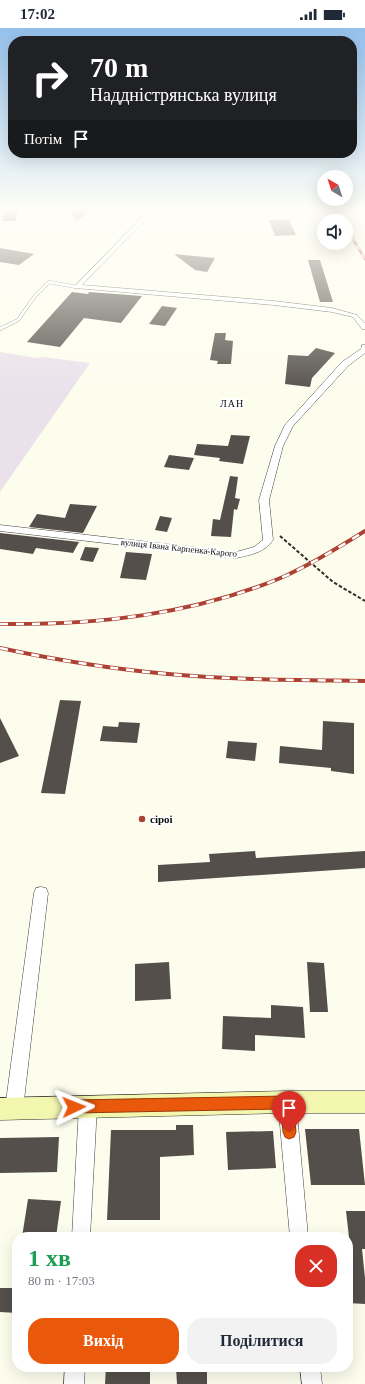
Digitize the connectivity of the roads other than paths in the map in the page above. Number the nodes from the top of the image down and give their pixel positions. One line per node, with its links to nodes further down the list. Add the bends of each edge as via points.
1 (94, 269): 2 (street)
2 (77, 287): 3 (street, via 266,302 332,310 355,316); 4 (lane, via 49,282 18,320)
3 (365, 327)
4 (0, 329)
5 (365, 348): 6 (street, вулиця Івана Карпенка-Карого, via 344,364 289,425 279,446 264,500 264,522 268,540 264,546 256,550 236,555)
6 (0, 528)
7 (41, 893): 11 (street)
8 (287, 1102): 9 (main road); 10 (main road); 13 (street)
9 (365, 1102)
10 (88, 1106): 11 (main road); 12 (street)
11 (7, 1109)
12 (82, 1232)
13 (299, 1232)
14 (75, 1372): 16 (street)
15 (311, 1372): 17 (street)
16 (74, 1384)
17 (312, 1384)

